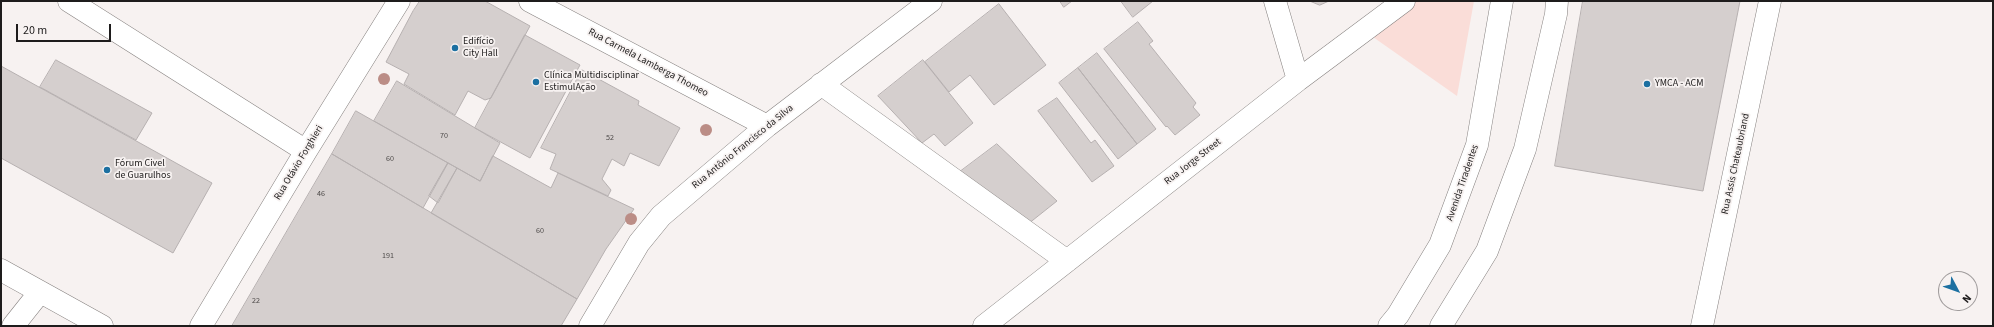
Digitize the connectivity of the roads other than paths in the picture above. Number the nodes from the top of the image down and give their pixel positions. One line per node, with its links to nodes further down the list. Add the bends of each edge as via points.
1 (69, 1): 13 (street)
2 (399, 1): 13 (street, Rua Otávio Forghieri)
3 (530, 1): 12 (street, Rua Carmela Lamberga Thomeo)
4 (931, 1): 11 (street, Rua Antônio Francisco da Silva)
5 (1275, 1): 10 (street)
6 (1404, 1): 10 (street, Rua Jorge Street)
7 (1502, 1): 22 (street, Avenida Tiradentes, via 1477,145 1440,245)
8 (1557, 1): 23 (street, via 1525,149 1487,251)
9 (1770, 1): 24 (street, Rua Assis Chateaubriand)
10 (1298, 80): 14 (street, Rua Jorge Street)
11 (821, 84): 12 (street, Rua Antônio Francisco da Silva); 14 (street)
12 (767, 126): 20 (street, Rua Antônio Francisco da Silva, via 661,216 639,243)
13 (306, 150): 19 (street, Rua Otávio Forghieri)
14 (1067, 261): 21 (street, Rua Jorge Street)
15 (1, 270): 16 (street)
16 (40, 292): 17 (street); 18 (street)
17 (12, 326)
18 (102, 326)
19 (201, 326)
20 (590, 326)
21 (984, 326)
22 (1389, 326)
23 (1441, 326)
24 (1702, 326)

